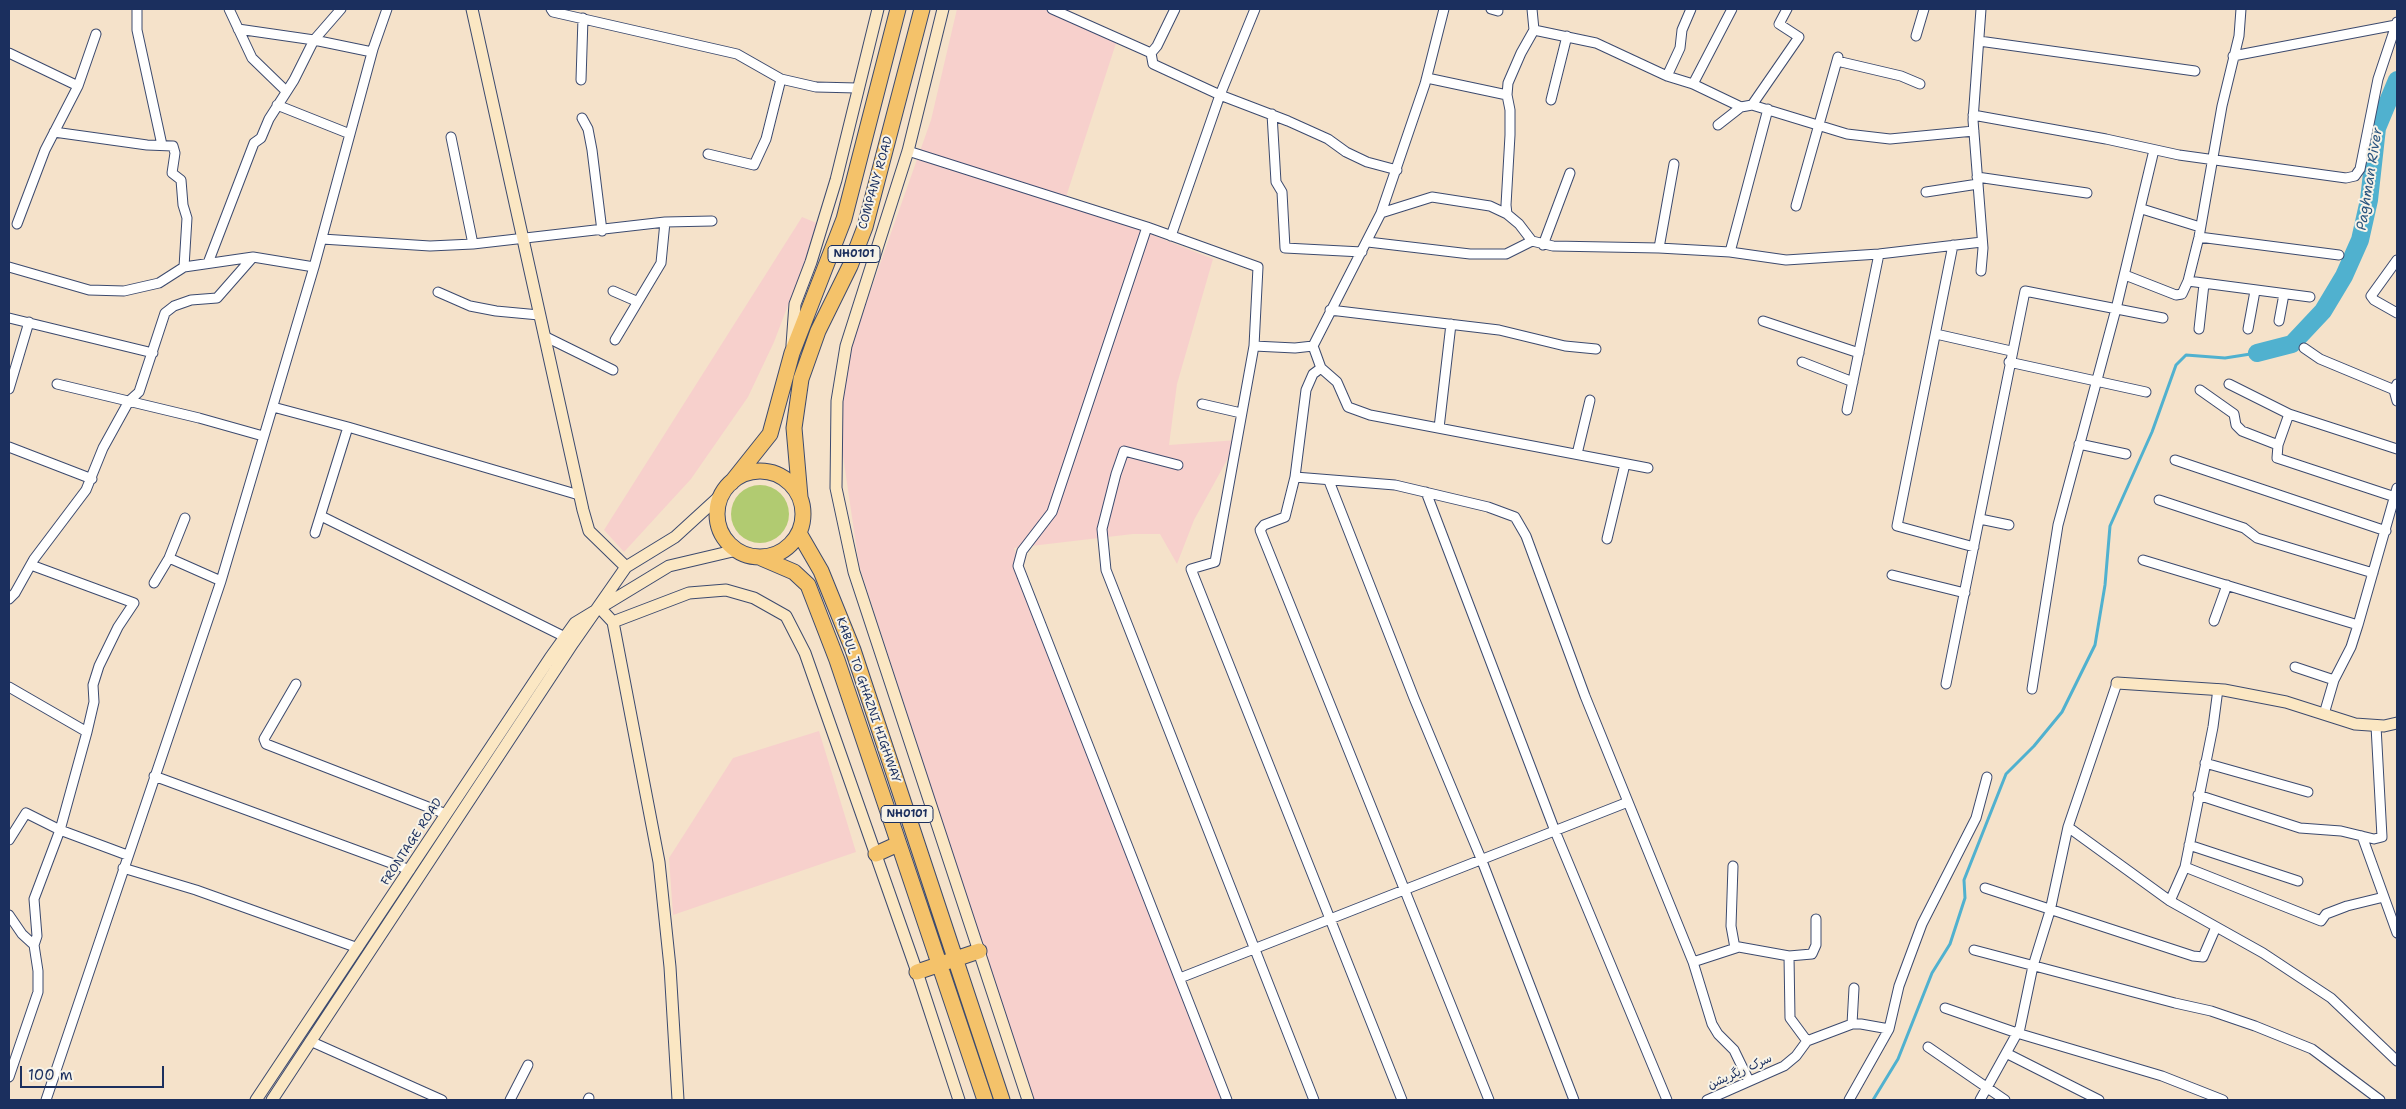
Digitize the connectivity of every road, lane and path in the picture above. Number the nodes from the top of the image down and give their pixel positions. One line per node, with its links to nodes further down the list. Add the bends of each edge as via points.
1 (137, 9): 61 (street, via 137,30)
2 (229, 9): 24 (street)
3 (341, 9): 29 (street)
4 (387, 9): 31 (street)
5 (472, 9): 85 (street)
6 (551, 9): 22 (street)
7 (878, 9): 43 (street)
8 (898, 9): 134 (highway, COMPANY ROAD / NH0101, via 844,219)
9 (922, 9): 176 (highway, COMPANY ROAD / NH0101, via 865,227 818,331 801,379 794,428)
10 (943, 9): 63 (street)
11 (1052, 9): 33 (street)
12 (1175, 9): 33 (street)
13 (1255, 9): 45 (street)
14 (1444, 9): 37 (street)
15 (1532, 9): 25 (street)
16 (1691, 9): 36 (street, via 1682,30 1680,48)
17 (1732, 9): 40 (street)
18 (1787, 9): 49 (street, via 1779,24 1799,37)
19 (1924, 9): 28 (street)
20 (1981, 9): 30 (street)
21 (2241, 9): 34 (street, via 2239,36)
22 (583, 18): 38 (street, via 737,54); 39 (street)
23 (2397, 23): 34 (street); 65 (street, via 2378,80 2360,169 2355,176 2346,178)
24 (238, 28): 29 (street); 44 (street, via 252,58)
25 (1534, 30): 27 (street); 46 (street, via 1508,83)
26 (96, 34): 42 (street)
27 (1567, 36): 36 (street, via 1596,43); 47 (street)
28 (1916, 36)
29 (314, 40): 31 (street); 44 (street)
30 (1979, 41): 35 (street); 53 (street)
31 (372, 52): 59 (street)
32 (9, 53): 42 (street)
33 (1151, 53): 45 (street, via 1153,64)
34 (2233, 56): 65 (street)
35 (2195, 70)
36 (1667, 76): 40 (street)
37 (1427, 78): 46 (street); 67 (street)
38 (781, 79): 43 (street, via 816,87); 64 (street, via 766,139 754,165)
39 (581, 80)
40 (1693, 84): 50 (street)
41 (1920, 84): 56 (street, via 1838,59)
42 (78, 86): 58 (street)
43 (857, 88): 134 (street, via 836,180 795,304)
44 (286, 91): 48 (street)
45 (1220, 94): 52 (street); 82 (street)
46 (1507, 95): 75 (street, via 1510,135)
47 (1551, 100)
48 (277, 104): 59 (street); 99 (street, via 261,138 254,143)
49 (1752, 105): 50 (street); 51 (street)
50 (1741, 106): 55 (street)
51 (1768, 109): 56 (street); 94 (street)
52 (1272, 114): 67 (street, via 1367,162); 93 (street, via 1276,182 1282,192 1285,248)
53 (1973, 115): 57 (street); 62 (street)
54 (582, 118): 81 (street, via 592,150)
55 (1718, 125)
56 (1818, 125): 57 (street, via 1847,134 1890,139); 72 (street)
57 (1974, 131): 69 (street)
58 (54, 132): 61 (street); 78 (street)
59 (350, 134): 84 (street)
60 (451, 137): 89 (street)
61 (162, 145): 101 (street, via 173,146 172,173 182,184 186,218)
62 (2154, 150): 65 (street); 73 (street)
63 (908, 151): 79 (street); 254 (street, via 846,346 837,401 836,488 854,572)
64 (708, 154)
65 (2212, 158): 80 (street)
66 (1674, 164): 92 (street)
67 (1397, 170): 74 (street)
68 (1570, 172): 90 (street)
69 (1978, 181): 70 (street); 71 (street); 88 (street)
70 (1926, 192)
71 (2087, 193)
72 (1796, 206)
73 (2142, 209): 80 (street); 104 (street)
74 (1381, 213): 75 (street, via 1432,197 1490,206); 87 (street)
75 (1507, 214): 86 (street)
76 (712, 221): 77 (street)
77 (665, 222): 81 (street); 112 (street, via 661,263)
78 (17, 224)
79 (1148, 227): 82 (street); 262 (street, via 1052,512 1022,551 1018,566)
80 (2200, 227): 83 (street)
81 (602, 231): 85 (street)
82 (1171, 236): 128 (street, via 1258,267)
83 (2199, 237): 96 (street); 105 (street)
84 (322, 239): 89 (street, via 430,246); 102 (street)
85 (522, 239): 89 (street); 116 (street)
86 (1532, 241): 87 (street, via 1506,254 1470,254); 90 (street)
87 (1368, 242): 93 (street)
88 (1982, 242): 91 (street); 103 (street)
89 (473, 244)
90 (1543, 245): 92 (street)
91 (1953, 245): 95 (street); 125 (street)
92 (1658, 248): 94 (street)
93 (1362, 252): 113 (street)
94 (1730, 252): 95 (street, via 1786,260)
95 (1879, 254): 135 (street)
96 (2339, 255)
97 (253, 257): 99 (street); 102 (street); 133 (street, via 217,298 191,300 174,306 166,314)
98 (2397, 260): 115 (street, via 2371,296)
99 (208, 263): 101 (street)
100 (9, 267): 101 (street, via 89,290 124,291 159,283)
101 (184, 267)
102 (314, 267): 152 (street)
103 (1980, 271)
104 (2125, 275): 105 (street, via 2176,295 2182,294); 114 (street)
105 (2188, 281): 106 (street)
106 (2204, 284): 108 (street); 123 (street)
107 (614, 291): 112 (street)
108 (2255, 291): 110 (street); 124 (street)
109 (438, 292): 116 (street, via 470,306)
110 (2284, 294): 111 (street); 121 (street)
111 (2310, 297)
112 (636, 301): 127 (street)
113 (1330, 310): 122 (street); 129 (street)
114 (2116, 310): 118 (street); 132 (street, via 2025,291); 140 (street)
115 (2397, 313)
116 (539, 315): 126 (street)
117 (9, 318): 120 (street)
118 (2163, 318)
119 (1762, 321): 135 (street)
120 (29, 322): 133 (street); 145 (street)
121 (2279, 322)
122 (1451, 324): 131 (street); 157 (street)
123 (2199, 329)
124 (2248, 329)
125 (1936, 334): 132 (street); 186 (street, via 1897,526)
126 (544, 336): 139 (street); 175 (street)
127 (615, 340)
128 (1254, 346): 129 (street); 154 (street)
129 (1313, 346): 138 (street)
130 (2304, 348): 144 (street, via 2320,359)
131 (1596, 349)
132 (2011, 351): 137 (street)
133 (153, 353): 149 (street, via 139,392)
134 (792, 353): 172 (highway, COMPANY ROAD / NH0101, via 770,434)
135 (1859, 353): 141 (street)
136 (1802, 362): 141 (street)
137 (2009, 362): 140 (street); 180 (street)
138 (1321, 368): 157 (street, via 1337,382 1348,407 1370,415); 169 (street, via 1313,374 1306,390)
139 (613, 370)
140 (2098, 380): 147 (street); 159 (street)
141 (1853, 382): 153 (street)
142 (57, 384): 149 (street)
143 (2229, 384): 155 (street)
144 (2396, 388): 150 (street)
145 (9, 389)
146 (2200, 390): 160 (street, via 2234,414 2236,425 2242,431)
147 (2146, 392)
148 (1590, 400): 163 (street)
149 (129, 401): 158 (street); 170 (street, via 103,448)
150 (2397, 401)
151 (1202, 404): 154 (street)
152 (273, 408): 156 (street); 158 (street)
153 (1847, 410)
154 (1241, 413): 245 (street, via 1215,562 1192,568)
155 (2289, 414): 160 (street); 162 (street)
156 (348, 427): 175 (street); 178 (street)
157 (1438, 428): 163 (street)
158 (263, 436): 195 (street)
159 (2080, 444): 164 (street); 211 (street, via 2058,525)
160 (2278, 445): 174 (street, via 2277,458)
161 (9, 447): 170 (street)
162 (2397, 449)
163 (1577, 454): 166 (street)
164 (2126, 454)
165 (2175, 460): 182 (street)
166 (1625, 464): 168 (street); 185 (street)
167 (1178, 465): 252 (street, via 1124,451 1102,529 1106,570)
168 (1648, 468)
169 (1295, 477): 171 (street); 240 (street, via 1285,517 1264,525 1260,530)
170 (92, 479): 191 (street)
171 (1329, 481): 173 (street, via 1395,485); 233 (street)
172 (727, 489): 176 (highway, via 749,473 770,472 788,481); 187 (highway, NH0101, via 719,503 718,520 724,537); 192 (street, via 675,537)
173 (1426, 492): 222 (street, via 1516,517); 226 (street)
174 (2396, 492): 182 (street)
175 (579, 496): 192 (street, via 588,531)
176 (800, 497): 183 (highway, NH0101, via 803,509)
177 (2160, 500): 193 (street, via 2244,528 2257,538)
178 (321, 516): 184 (street); 204 (street)
179 (185, 518): 189 (street)
180 (1980, 519): 181 (street); 186 (street)
181 (2009, 525)
182 (2386, 531): 193 (street)
183 (799, 533): 188 (highway, via 782,551); 257 (highway, KABUL TO GHAZNI HIGHWAY / NH0101, via 821,572 852,650)
184 (315, 534)
185 (1607, 539)
186 (1974, 547): 198 (street)
187 (737, 550): 188 (highway, NH0101); 200 (street, via 669,566)
188 (759, 557): 229 (highway, KABUL TO GHAZNI HIGHWAY / NH0101, via 794,572 808,585 837,660)
189 (169, 558): 195 (street); 196 (street)
190 (2143, 560): 197 (street)
191 (31, 565): 199 (street); 216 (street, via 134,603 99,666 93,685 94,702)
192 (626, 567): 200 (street)
193 (2373, 573): 203 (street)
194 (1892, 575): 198 (street)
195 (221, 581): 218 (street)
196 (154, 583)
197 (2227, 585): 201 (street); 203 (street)
198 (1965, 593): 209 (street)
199 (9, 599)
200 (599, 606): 202 (street); 204 (street, FRONTAGE ROAD, via 575,623); 268 (street)
201 (2214, 621)
202 (613, 622): 231 (street, via 689,593 726,590 754,598 786,616 805,653); 282 (street, via 659,862 670,967)
203 (2358, 625): 206 (street, via 2351,648)
204 (564, 637): 223 (street, FRONTAGE ROAD)
205 (2295, 667): 206 (street)
206 (2334, 680): 213 (street)
207 (2117, 683): 212 (street); 224 (street)
208 (296, 684): 223 (street, via 264,740 266,744)
209 (1946, 684)
210 (9, 687): 216 (street)
211 (2032, 689)
212 (2218, 689): 213 (street, via 2286,702); 217 (street)
213 (2324, 714): 215 (street, via 2355,724)
214 (2397, 723): 215 (street)
215 (2376, 726): 227 (street, via 2382,838)
216 (87, 732): 225 (street)
217 (2205, 763): 220 (street); 221 (street)
218 (154, 776): 232 (street); 237 (street)
219 (1987, 777): 266 (street, via 1976,818 1922,924 1900,986)
220 (2308, 792)
221 (2198, 795): 227 (street, via 2300,828); 230 (street)
222 (1628, 802): 226 (street); 258 (street)
223 (446, 814): 237 (street, FRONTAGE ROAD)
224 (2068, 827): 242 (street); 243 (street)
225 (60, 830): 228 (street, via 26,813); 232 (street); 250 (street, via 34,900 38,936)
226 (1555, 831): 233 (street); 292 (street)
227 (2362, 836): 241 (street)
228 (9, 840)
229 (898, 844): 231 (highway); 259 (highway, KABUL TO GHAZNI HIGHWAY / NH0101)
230 (2189, 845): 236 (street); 238 (street)
231 (876, 854): 261 (street)
232 (127, 855): 235 (street)
233 (1482, 861): 240 (street); 291 (street)
234 (1733, 866): 253 (street, via 1731,926)
235 (123, 868): 251 (street, via 196,890); 277 (street)
236 (2185, 868): 241 (street, via 2320,921 2326,914); 242 (street)
237 (410, 870): 251 (street, FRONTAGE ROAD)
238 (2298, 881)
239 (1985, 888): 243 (street)
240 (1405, 891): 245 (street); 290 (street)
241 (2384, 897): 246 (street)
242 (2170, 901): 248 (street)
243 (2050, 911): 248 (street, via 2183,954 2203,957); 260 (street)
244 (9, 915): 250 (street)
245 (1330, 919): 252 (street); 289 (street)
246 (2395, 919): 249 (street)
247 (1816, 920): 256 (street, via 1816,945 1812,954)
248 (2216, 927): 272 (street, via 2263,953 2331,998)
249 (2397, 933)
250 (34, 945): 274 (street, via 38,992)
251 (358, 948): 278 (street, FRONTAGE ROAD)
252 (1255, 948): 262 (street); 288 (street)
253 (1735, 948): 256 (street); 258 (street)
254 (979, 950): 257 (highway); 286 (street)
255 (1974, 950): 260 (street)
256 (1789, 956): 269 (street, via 1790,1018)
257 (955, 958): 259 (highway); 285 (highway, KABUL TO GHAZNI HIGHWAY / NH0101)
258 (1693, 962): 275 (street, via 1712,1024 1734,1050)
259 (939, 964): 261 (highway); 284 (highway, KABUL TO GHAZNI HIGHWAY / NH0101)
260 (2033, 966): 267 (street); 299 (street, via 2211,1011 2255,1026 2312,1049)
261 (917, 972): 283 (street)
262 (1180, 978): 287 (street)
263 (1854, 988): 265 (street)
264 (1945, 1008): 267 (street)
265 (1852, 1024): 266 (street, سرک ریگریشن); 269 (street, سرک ریگریشن)
266 (1889, 1030): 294 (street)
267 (2017, 1033): 271 (street); 298 (street, via 2162,1076)
268 (310, 1041): 279 (street); 280 (street)
269 (1807, 1041): 275 (street, سرک ریگریشن, via 1784,1066)
270 (1928, 1047): 276 (street)
271 (2006, 1053): 276 (street); 297 (street)
272 (2397, 1061)
273 (528, 1065): 281 (street)
274 (9, 1077)
275 (1749, 1081): 293 (street, سرک ریگریشن)
276 (1987, 1087): 295 (street); 296 (street)
277 (46, 1100)
278 (256, 1100)
279 (272, 1100)
280 (442, 1100)
281 (510, 1100)
282 (678, 1100)
283 (959, 1100)
284 (985, 1100)
285 (1002, 1100)
286 (1028, 1100)
287 (1227, 1100)
288 (1314, 1100)
289 (1402, 1100)
290 (1488, 1100)
291 (1574, 1100)
292 (1667, 1100)
293 (1707, 1100)
294 (1849, 1100)
295 (1980, 1100)
296 (2005, 1100)
297 (2099, 1100)
298 (2223, 1100)
299 (2380, 1100)

